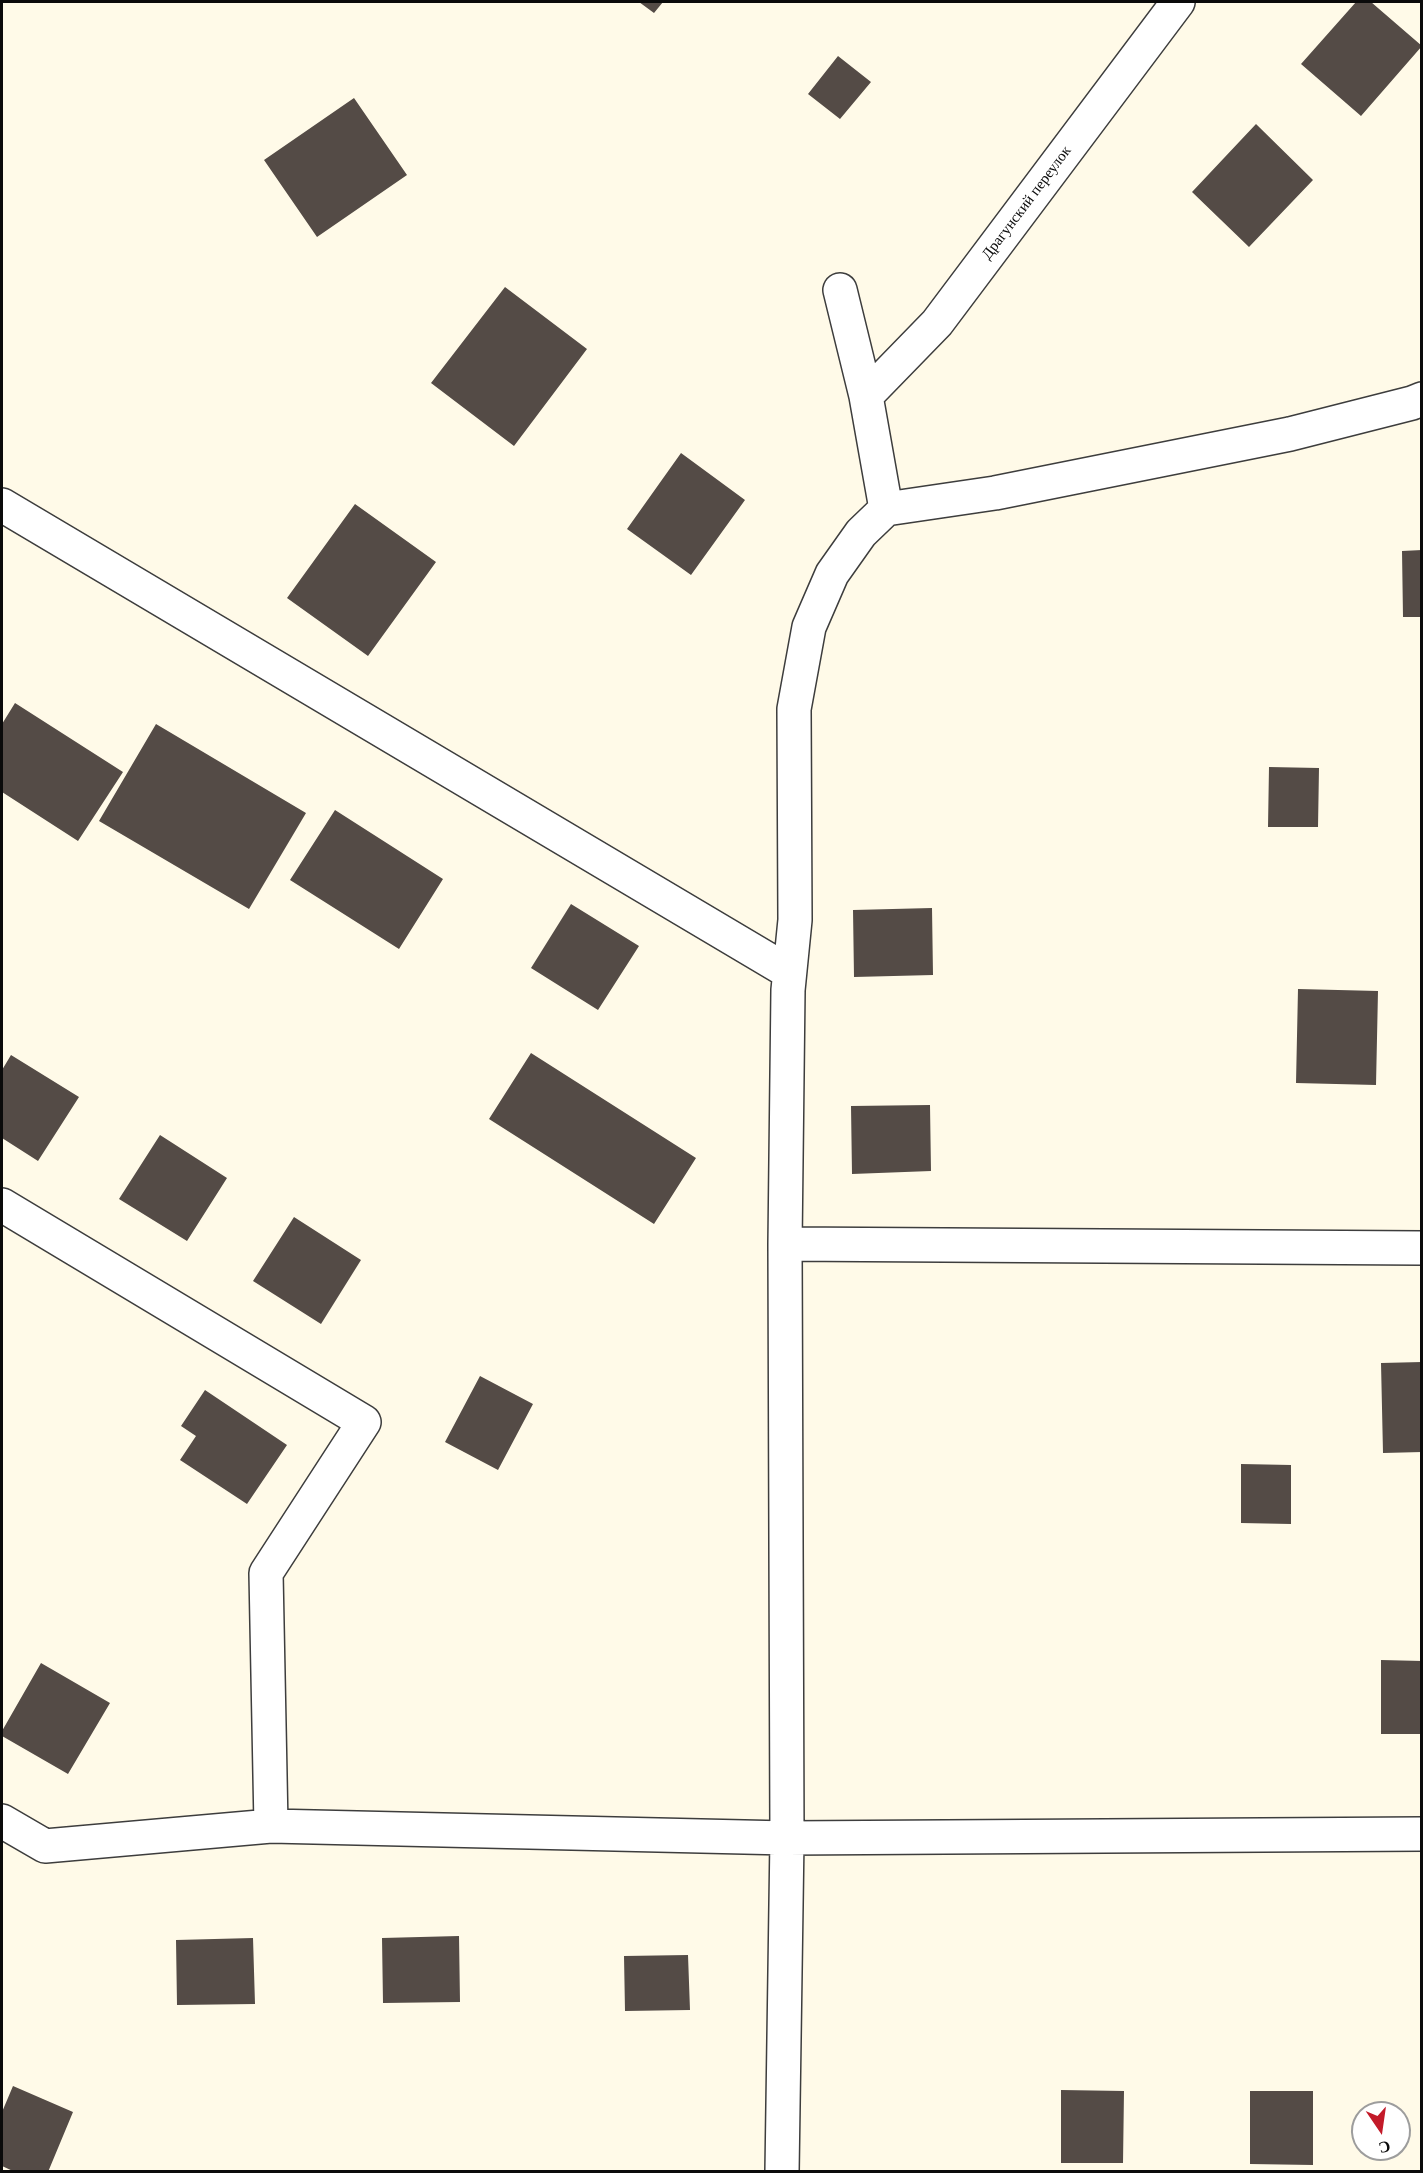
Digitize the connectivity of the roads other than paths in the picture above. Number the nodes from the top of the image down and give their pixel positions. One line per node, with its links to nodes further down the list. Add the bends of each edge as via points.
1 (1178, 2): 3 (street, Драгунский переулок, via 937,323)
2 (840, 290): 3 (street)
3 (866, 396): 6 (street)
4 (1418, 404): 6 (street, via 1006,491)
5 (2, 505): 7 (street)
6 (886, 509): 7 (street, via 861,532 832,574 809,627 794,709 795,920)
7 (789, 972): 9 (street)
8 (2, 1205): 12 (street, via 364,1422 266,1573)
9 (785, 1244): 10 (street); 14 (street)
10 (1422, 1248)
11 (2, 1821): 12 (street, via 45,1846)
12 (271, 1826): 14 (street)
13 (1422, 1834): 14 (street)
14 (787, 1838): 15 (street)
15 (782, 2172)

